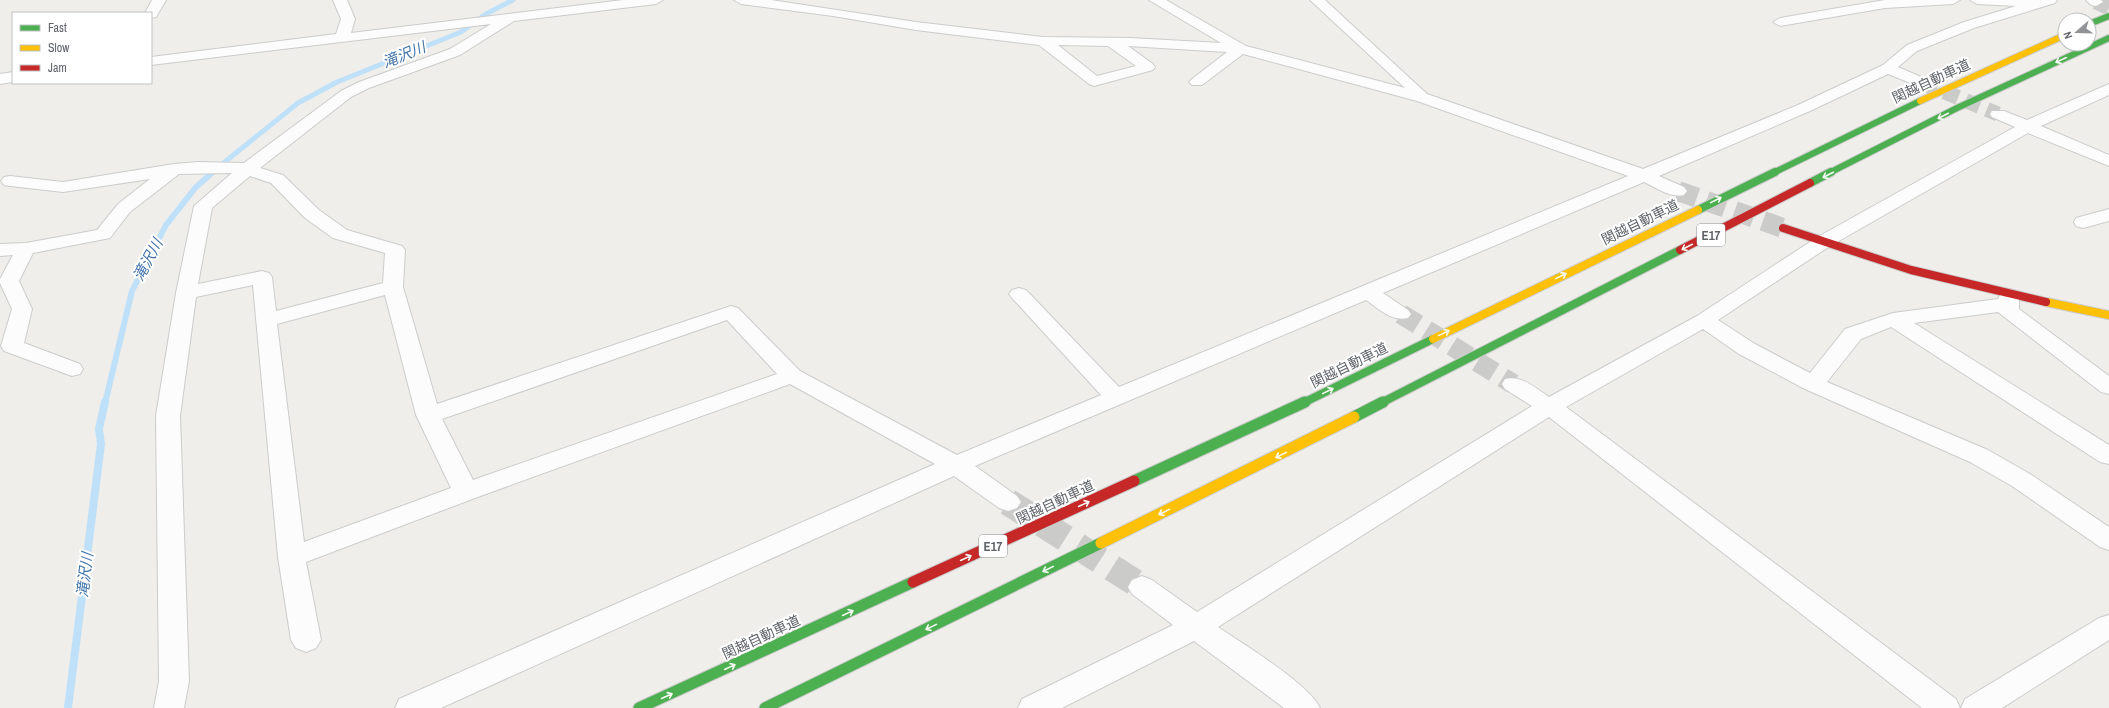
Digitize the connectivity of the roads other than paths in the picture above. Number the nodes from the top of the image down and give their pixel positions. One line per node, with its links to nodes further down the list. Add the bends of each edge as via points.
1 (159, 0): 11 (street)
2 (340, 0): 17 (street, via 348,19)
3 (656, 0): 13 (street)
4 (741, 0): 9 (street)
5 (1156, 0): 21 (street)
6 (1317, 0): 29 (street)
7 (1953, 0): 15 (street, via 1885,4)
8 (1977, 0): 10 (street)
9 (764, 1): 19 (street, via 916,26)
10 (2045, 2): 23 (street, via 1969,25 1912,48)
11 (152, 12)
12 (2109, 16): 14 (main road)
13 (509, 19): 17 (street); 33 (street, via 455,52 346,94 279,148)
14 (2097, 21)
15 (1780, 22)
16 (2109, 38): 75 (main road, E17, one-way to 75, via 1957,108 1316,437)
17 (342, 39): 22 (street)
18 (2057, 39): 74 (main road, 関越自動車道 / E17, one-way to 18, via 1293,408 1914,104)
19 (1043, 41): 20 (street); 20 (street, via 1094,81 1148,67)
20 (1112, 42): 21 (street)
21 (1240, 49): 26 (street); 29 (street)
22 (152, 61)
23 (1888, 68): 27 (street); 35 (street, via 1804,108)
24 (12, 77): 25 (street)
25 (0, 79)
26 (1197, 82)
27 (1923, 83)
28 (2109, 88): 31 (street)
29 (1424, 98): 35 (street)
30 (1998, 114): 31 (street)
31 (2028, 126): 32 (street); 41 (street)
32 (2109, 161)
33 (243, 168): 34 (street, via 199,167); 44 (street, via 277,179 312,214 340,234 395,250); 46 (street, via 203,206)
34 (172, 171): 36 (street, via 63,186); 42 (street, via 124,208 103,234)
35 (1645, 176): 37 (street); 45 (street)
36 (10, 180)
37 (1678, 191)
38 (2109, 215): 39 (street)
39 (2083, 222)
40 (1783, 228): 41 (main road)
41 (1823, 242): 48 (main road); 53 (street)
42 (26, 249): 43 (street); 54 (street, via 9,282 22,309 12,346)
43 (0, 250)
44 (392, 287): 52 (street); 61 (street)
45 (1368, 292): 49 (street); 59 (street)
46 (186, 293): 52 (street, via 262,277); 72 (street, via 168,416 174,681)
47 (1019, 294): 59 (street)
48 (2009, 299): 50 (main road); 51 (street); 58 (street, via 2008,311)
49 (1400, 314)
50 (2109, 315)
51 (1893, 319): 57 (street, via 1853,334); 62 (street)
52 (266, 320): 67 (street)
53 (1704, 320): 57 (street, via 1747,349); 60 (street)
54 (72, 369)
55 (792, 376): 61 (street, via 731,312); 63 (street); 64 (street)
56 (1512, 384): 60 (street)
57 (1813, 384): 66 (street, via 1979,456 2021,480)
58 (2109, 387)
59 (1116, 398): 63 (street)
60 (1548, 407): 70 (street); 78 (street, via 1570,420)
61 (428, 415): 64 (street)
62 (2109, 456)
63 (956, 465): 65 (street); 73 (street)
64 (466, 492): 67 (street)
65 (1008, 502)
66 (2109, 540)
67 (292, 556): 71 (street)
68 (1142, 587): 70 (street)
69 (2109, 626): 79 (street)
70 (1195, 627): 76 (street); 77 (street)
71 (306, 640)
72 (169, 708)
73 (410, 708)
74 (639, 708)
75 (765, 708)
76 (1033, 708)
77 (1305, 708)
78 (1945, 708)
79 (1976, 708)

